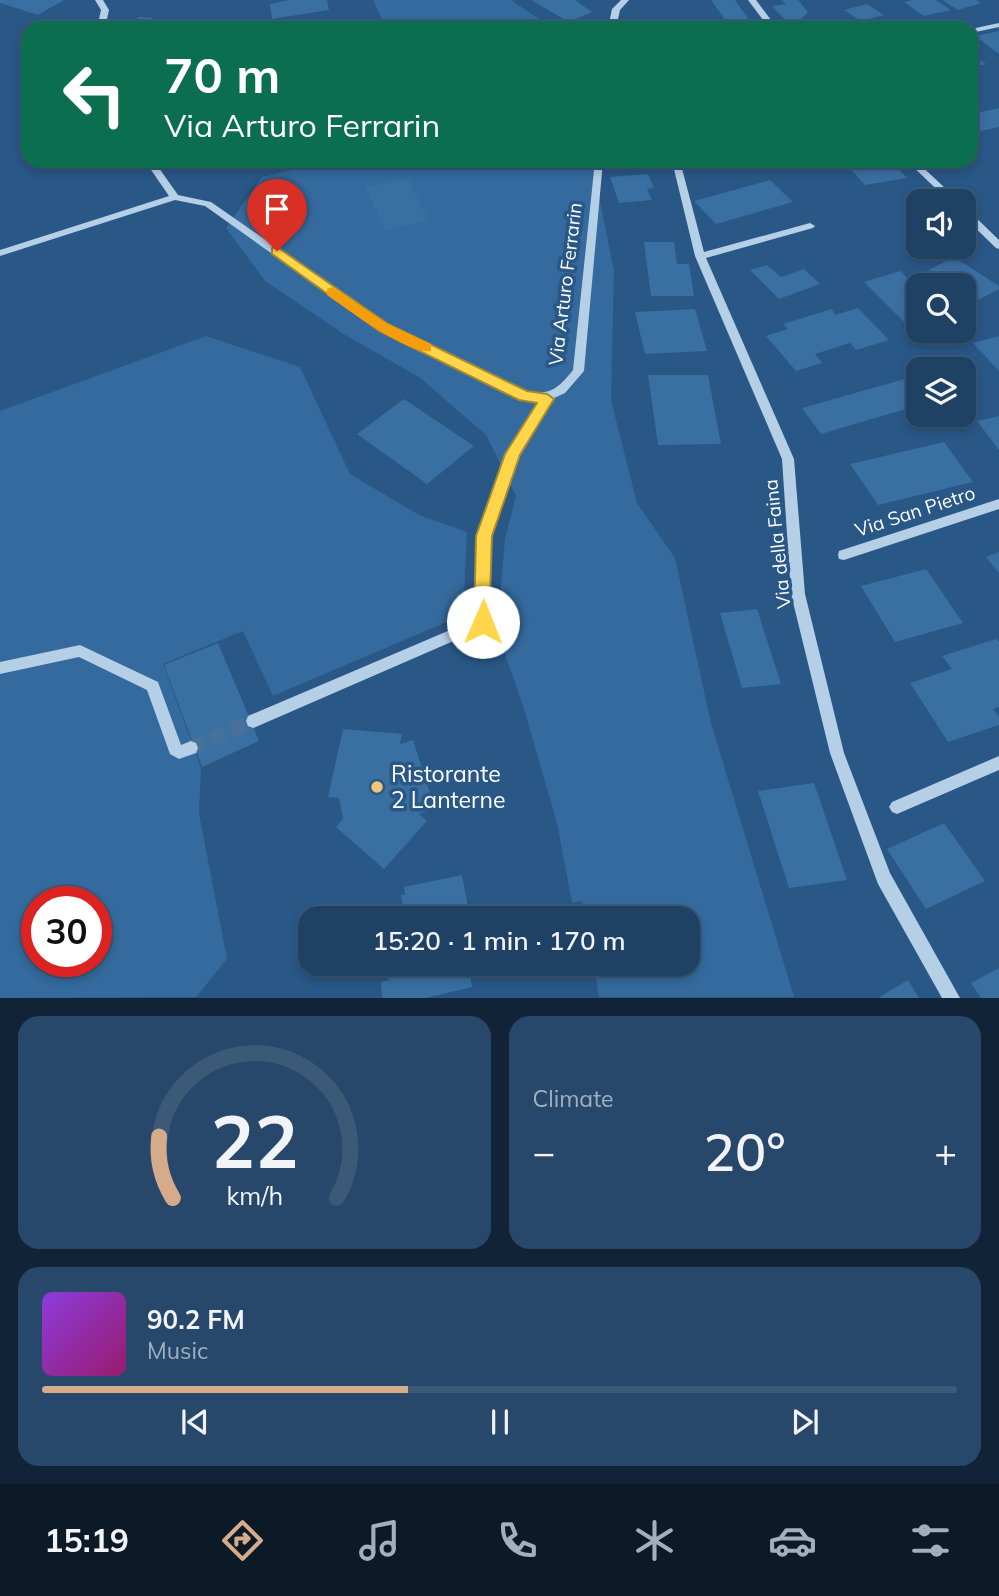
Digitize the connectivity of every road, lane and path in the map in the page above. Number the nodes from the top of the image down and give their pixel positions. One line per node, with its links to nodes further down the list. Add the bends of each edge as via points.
1 (99, 0): 4 (street, via 105,10)
2 (625, 0): 5 (street, via 616,9)
3 (752, 0): 6 (street)
4 (103, 21)
5 (613, 21)
6 (768, 21)
7 (999, 25): 8 (street)
8 (978, 30)
9 (154, 168): 14 (street)
10 (598, 168): 20 (street, Via Arturo Ferrarin, via 578,371 565,388)
11 (678, 168): 19 (street, Via della Faina)
12 (919, 168): 13 (street)
13 (941, 189)
14 (175, 197): 18 (street); 20 (street, via 208,204 383,327 524,396)
15 (976, 223): 17 (street)
16 (810, 226): 19 (street)
17 (999, 246)
18 (0, 253)
19 (700, 256): 28 (street, Via della Faina, via 788,459 798,594 837,753 884,878)
20 (547, 399): 24 (street, Via Arturo Ferrarin, via 513,454 484,536 483,622)
21 (999, 505): 22 (street, Via San Pietro)
22 (844, 555)
23 (0, 668): 25 (street, via 71,652 87,653 151,684 175,749)
24 (253, 721)
25 (191, 748)
26 (999, 763): 27 (street)
27 (897, 807)
28 (952, 998)

